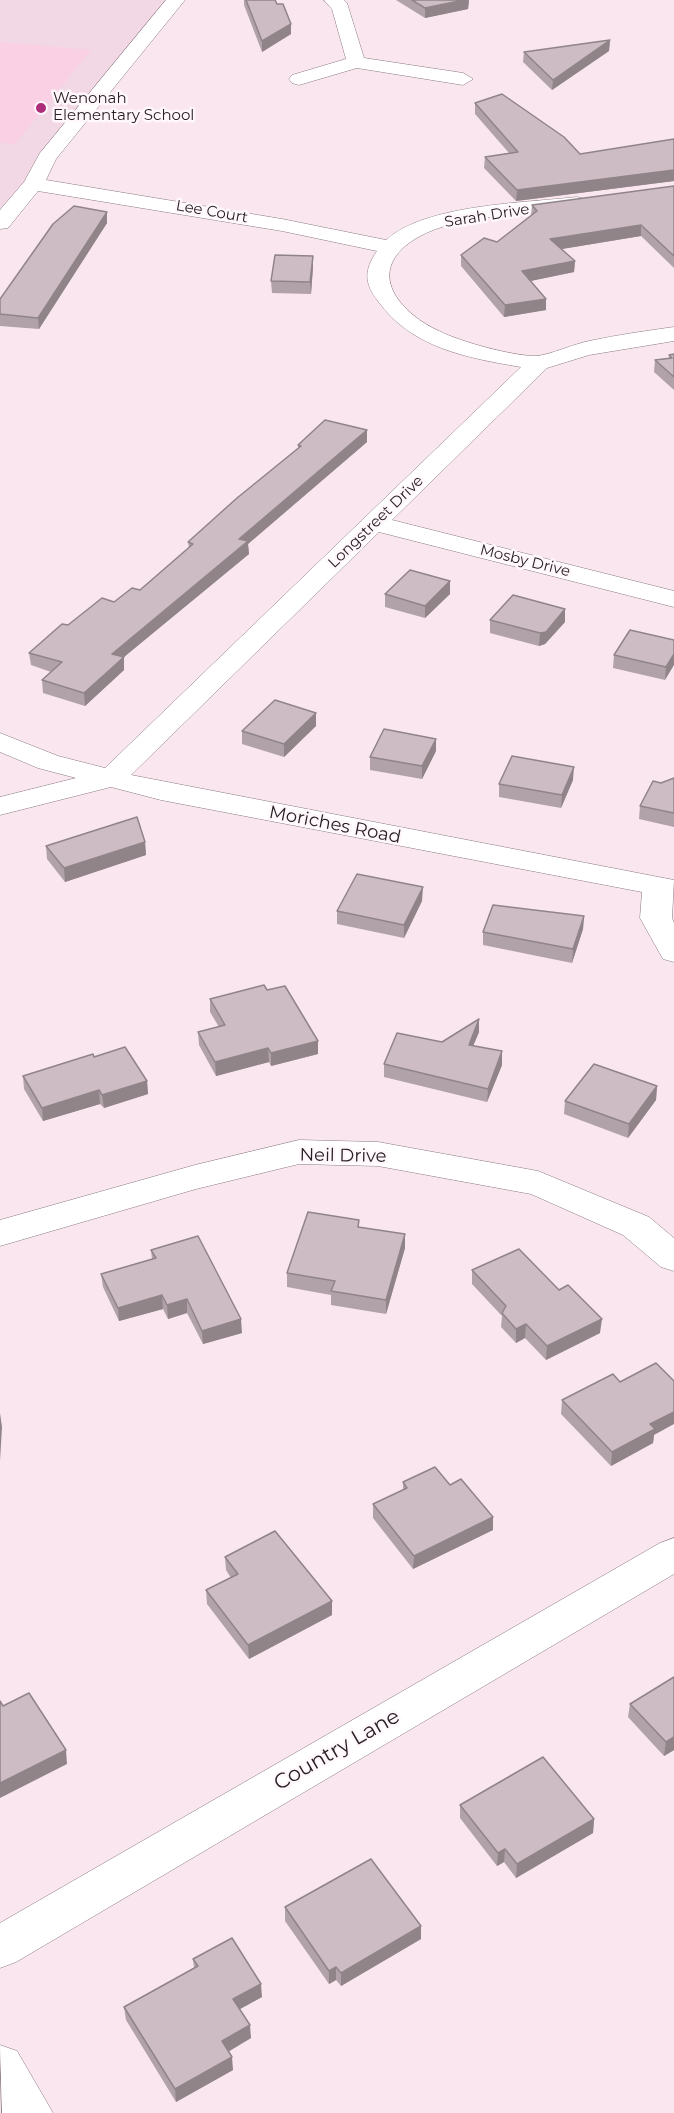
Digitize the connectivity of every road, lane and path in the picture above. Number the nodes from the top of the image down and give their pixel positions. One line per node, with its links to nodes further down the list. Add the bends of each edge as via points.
1 (176, 0): 6 (street, via 47,157)
2 (333, 0): 3 (street, via 341,7)
3 (356, 62): 4 (street); 5 (street)
4 (300, 79)
5 (463, 79)
6 (33, 184): 8 (street); 9 (street, Lee Court, via 270,222)
7 (598, 200): 9 (street, Sarah Drive, via 450,220 416,230)
8 (0, 223)
9 (389, 247): 11 (street, via 376,273 377,280 388,303 402,318 435,339)
10 (674, 334): 11 (street, Longstreet Drive, via 596,345)
11 (539, 363): 12 (street, Longstreet Drive)
12 (375, 523): 13 (street, Mosby Drive); 15 (street, Longstreet Drive)
13 (674, 599)
14 (0, 742): 15 (street, Moriches Road, via 48,762)
15 (111, 778): 16 (street); 17 (street, Moriches Road, via 184,796)
16 (0, 806)
17 (666, 888): 18 (street, via 656,918)
18 (674, 952)
19 (0, 1233): 20 (street, Neil Drive, via 184,1180 299,1152 378,1154 538,1184 636,1226)
20 (674, 1258)
21 (674, 1554): 22 (street, Country Lane)
22 (0, 1947)
23 (0, 2067): 24 (street)
24 (29, 2113)

